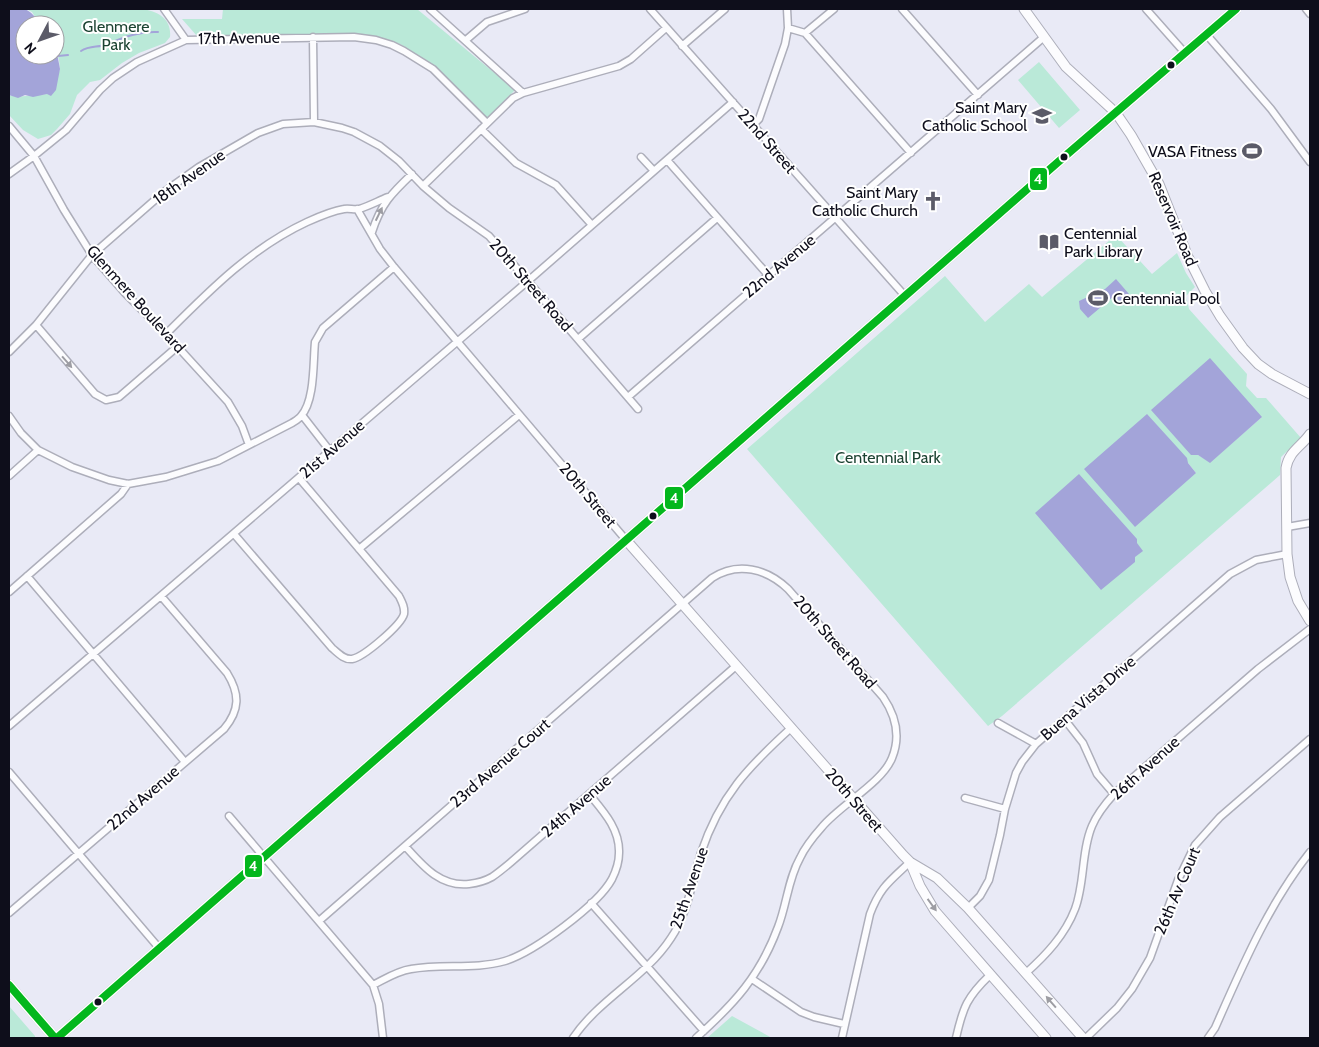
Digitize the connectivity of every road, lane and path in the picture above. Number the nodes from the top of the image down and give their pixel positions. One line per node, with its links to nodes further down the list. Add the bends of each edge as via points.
1 (164, 9): 20 (street)
2 (430, 9): 21 (street)
3 (525, 9): 21 (street, via 487,22)
4 (650, 9): 14 (street, 22nd Street)
5 (725, 9): 22 (street)
6 (787, 9): 15 (street)
7 (834, 9): 16 (street)
8 (902, 9): 25 (street)
9 (1024, 9): 18 (main road, Reservoir Road)
10 (1146, 9): 23 (street)
11 (1236, 9): 17 (main road)
12 (1306, 9): 13 (street)
13 (1310, 14)
14 (666, 28): 22 (street, 22nd Street); 24 (street, via 619,66)
15 (788, 28): 16 (street); 30 (street, via 773,81 759,119)
16 (805, 34): 33 (street)
17 (1206, 34): 23 (main road); 37 (street, via 1271,109)
18 (1044, 36): 25 (street, 22nd Avenue); 27 (main road, Reservoir Road, via 1066,67)
19 (313, 37): 20 (street, 17th Avenue); 28 (street); 29 (street, 17th Avenue, via 376,40 404,51 433,69)
20 (186, 40): 34 (street, 17th Avenue, via 137,62 114,78 66,130)
21 (466, 40): 24 (street)
22 (682, 46): 26 (street, 22nd Street)
23 (1185, 53): 27 (main road)
24 (523, 93): 29 (street, via 513,98)
25 (978, 95): 33 (street, 22nd Avenue)
26 (733, 102): 30 (street, 22nd Street); 36 (street, 21st Avenue)
27 (1116, 113): 52 (main road); 59 (main road, Reservoir Road, via 1150,165 1188,257 1220,316 1258,364)
28 (314, 122): 40 (street, 18th Avenue, via 342,128 368,139 389,152); 48 (street, 18th Avenue, via 276,125 236,144 164,192)
29 (487, 123): 32 (street)
30 (753, 125): 45 (street, 22nd Street)
31 (9, 126): 34 (street, Glenmere Boulevard)
32 (481, 129): 41 (street); 46 (street, via 516,164 556,185)
33 (911, 153): 45 (street, 22nd Avenue)
34 (34, 156): 39 (street, 17th Avenue); 48 (street, Glenmere Boulevard)
35 (641, 157): 38 (street)
36 (667, 160): 38 (street, 21st Avenue); 44 (street)
37 (1310, 162)
38 (654, 171): 46 (street, 21st Avenue)
39 (9, 174)
40 (412, 174): 41 (street, 20th Street Road); 42 (street)
41 (423, 186): 51 (street, 20th Street Road, via 489,236)
42 (388, 198): 43 (street); 47 (street, one-way to 42)
43 (358, 209): 47 (street, 20th Street); 54 (street, via 327,214 270,243 216,284)
44 (717, 218): 50 (street); 55 (street)
45 (835, 219): 50 (street, 22nd Avenue); 52 (street, 22nd Street)
46 (592, 225): 51 (street, 21st Avenue)
47 (372, 232): 49 (street, 20th Street)
48 (92, 255): 53 (street, 18th Avenue); 54 (street, Glenmere Boulevard)
49 (394, 267): 56 (street, 20th Street); 63 (street, via 317,335 311,394)
50 (768, 275): 60 (street, 22nd Avenue)
51 (528, 281): 55 (street, 20th Street Road); 56 (street, 21st Avenue)
52 (905, 296): 75 (main road)
53 (36, 325): 57 (street, one-way to 57, via 95,394 106,400 119,397); 58 (street, 18th Avenue)
54 (166, 334): 57 (street, Glenmere Boulevard)
55 (578, 339): 60 (street, 20th Street Road)
56 (458, 341): 62 (street, 20th Street); 68 (street, 21st Avenue)
57 (177, 346): 66 (street, Glenmere Boulevard, via 228,402)
58 (9, 352)
59 (1310, 394)
60 (628, 397): 61 (street, 20th Street Road)
61 (638, 409)
62 (519, 414): 75 (street, 20th Street); 76 (street)
63 (302, 415): 66 (street); 68 (street)
64 (9, 416): 67 (street, via 21,434)
65 (1310, 434): 73 (main road, via 1288,459)
66 (249, 445): 71 (street, via 218,461 166,477)
67 (38, 450): 69 (street); 71 (street, via 72,467)
68 (330, 451): 70 (street, 21st Avenue)
69 (9, 476)
70 (299, 478): 74 (street, 21st Avenue); 76 (street)
71 (128, 484): 78 (street)
72 (1310, 523): 73 (street)
73 (1287, 527): 77 (main road)
74 (234, 534): 76 (street, via 338,653 349,658 363,654 400,623 404,614 404,604 399,596); 80 (street, 21st Avenue)
75 (626, 540): 81 (main road, 20th Street); 103 (main road)
76 (360, 549)
77 (1287, 554): 82 (main road, via 1293,590); 86 (street, Buena Vista Drive, via 1256,560 1230,574)
78 (27, 576): 79 (street); 84 (street)
79 (9, 592)
80 (161, 596): 84 (street, 21st Avenue); 92 (street, 22nd Avenue, via 227,673 235,689 234,714 224,729)
81 (682, 605): 85 (main road, 20th Street); 97 (street, 20th Street Road, via 717,575 746,568 759,571 778,580 836,643 883,697 896,725 896,743 889,763); 100 (street, 23rd Avenue Court)
82 (1310, 621)
83 (1310, 629): 95 (street, 26th Avenue, via 1258,669)
84 (93, 654): 88 (street, 21st Avenue); 92 (street)
85 (736, 666): 89 (main road, 20th Street); 94 (street, 24th Avenue)
86 (1065, 720): 91 (street, Buena Vista Drive); 95 (street, via 1083,743 1097,774)
87 (998, 723): 91 (street)
88 (9, 726)
89 (791, 728): 97 (main road, 20th Street); 110 (street, 25th Avenue, via 759,757 725,801 704,846 678,928)
90 (1310, 739): 125 (street, 26th Av Court, via 1220,817 1195,844 1178,880 1150,958 1117,1008)
91 (1036, 744): 98 (street, Buena Vista Drive, via 1016,774)
92 (185, 762): 102 (street, 22nd Avenue)
93 (9, 772): 102 (street)
94 (589, 794): 100 (street, 24th Avenue, via 510,863 491,878 477,883 462,885 442,880 423,866); 105 (street, via 615,830 619,852 612,880)
95 (1114, 794): 111 (street, 26th Avenue, via 1099,812 1092,828 1079,896 1069,923 1048,952)
96 (965, 798): 98 (street)
97 (853, 799): 104 (main road, 20th Street); 113 (street, via 823,825 799,858 778,926)
98 (1005, 809): 106 (street, Buena Vista Drive, via 989,880)
99 (229, 816): 103 (street)
100 (405, 846): 108 (street, 23rd Avenue Court)
101 (1310, 852): 126 (street, via 1260,929)
102 (78, 854): 107 (street, 22nd Avenue); 109 (street)
103 (264, 856): 108 (street); 109 (main road)
104 (910, 862): 106 (main road, 20th Street, via 937,878); 112 (main road, 20th Street, one-way to 112, via 928,900); 116 (street, via 876,897)
105 (591, 903): 110 (street); 115 (street, via 541,944 505,961 469,967 411,969 395,973)
106 (968, 908): 111 (main road, 20th Street)
107 (9, 913)
108 (319, 920): 115 (street)
109 (159, 948): 118 (main road)
110 (647, 967): 117 (street); 120 (street, 25th Avenue)
111 (1026, 973): 125 (main road, 20th Street, one-way to 111)
112 (990, 975): 123 (street, via 968,999); 124 (main road, 20th Street)
113 (752, 979): 116 (street, via 801,1012); 117 (street, via 725,1012)
114 (9, 985): 118 (main road)
115 (373, 985): 119 (street)
116 (844, 1024): 122 (street)
117 (704, 1031): 121 (street)
118 (56, 1038)
119 (383, 1038)
120 (573, 1038)
121 (696, 1038)
122 (842, 1038)
123 (956, 1038)
124 (1046, 1038)
125 (1084, 1038)
126 (1208, 1038)

